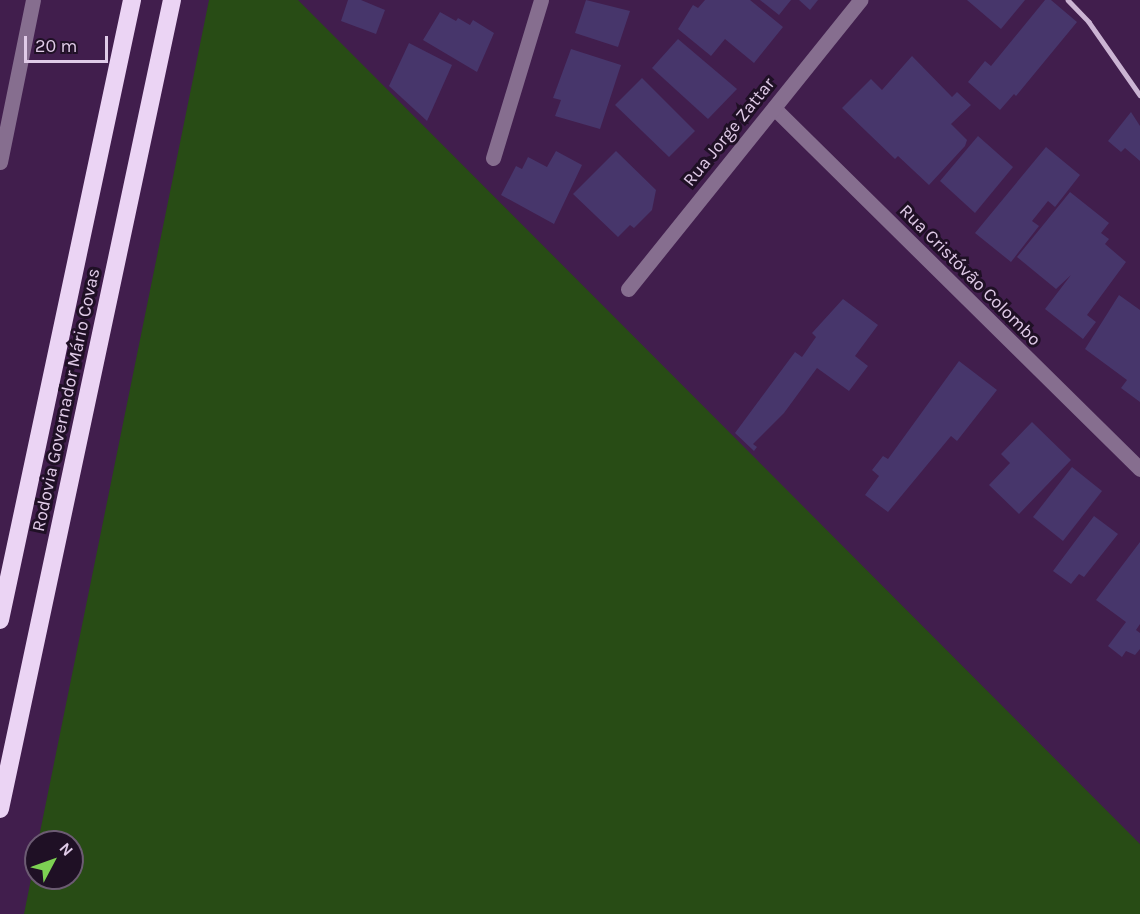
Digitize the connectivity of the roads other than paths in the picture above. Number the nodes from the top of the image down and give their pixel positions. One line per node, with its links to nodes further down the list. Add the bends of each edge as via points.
1 (33, 0): 8 (street)
2 (132, 0): 11 (highway, Rodovia Governador Mário Covas)
3 (172, 0): 12 (highway, Rodovia Governador Mário Covas)
4 (541, 0): 7 (street)
5 (860, 0): 6 (street, Rua Jorge Zattar)
6 (774, 108): 9 (street, Rua Jorge Zattar); 10 (street, Rua Cristóvão Colombo)
7 (493, 158)
8 (0, 162)
9 (628, 289)
10 (1140, 469)
11 (0, 620)
12 (0, 809)

